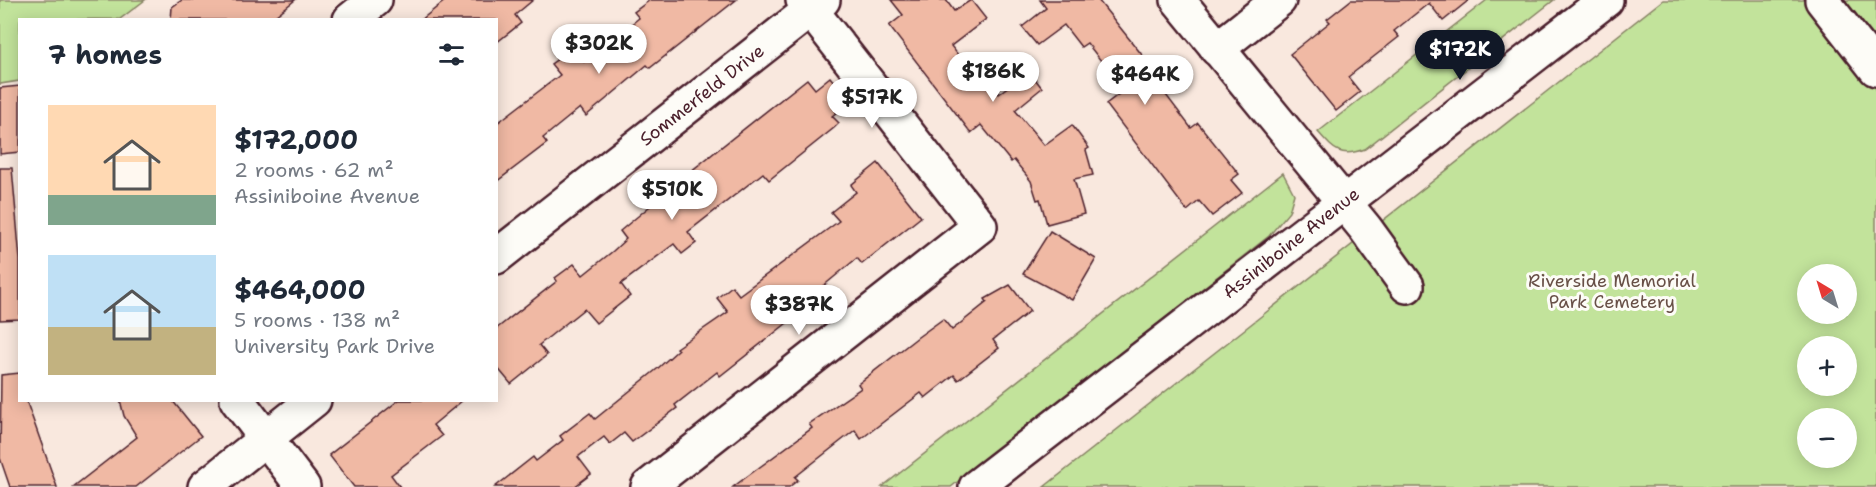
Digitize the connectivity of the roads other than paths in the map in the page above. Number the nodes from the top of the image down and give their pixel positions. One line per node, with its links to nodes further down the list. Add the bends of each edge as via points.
1 (375, 0): 7 (street)
2 (1178, 0): 8 (street)
3 (1280, 0): 8 (street)
4 (1606, 0): 10 (street, Assiniboine Avenue)
5 (1822, 0): 9 (street)
6 (812, 3): 11 (street, Sommerfeld Drive); 18 (street, via 980,226)
7 (352, 18)
8 (1217, 49): 10 (street)
9 (1876, 69)
10 (1344, 202): 12 (street); 19 (street, Assiniboine Avenue)
11 (498, 255)
12 (1407, 286)
13 (238, 402): 15 (street)
14 (312, 402): 15 (street)
15 (266, 439): 16 (street); 17 (street)
16 (205, 487)
17 (303, 487)
18 (648, 487)
19 (976, 487)

